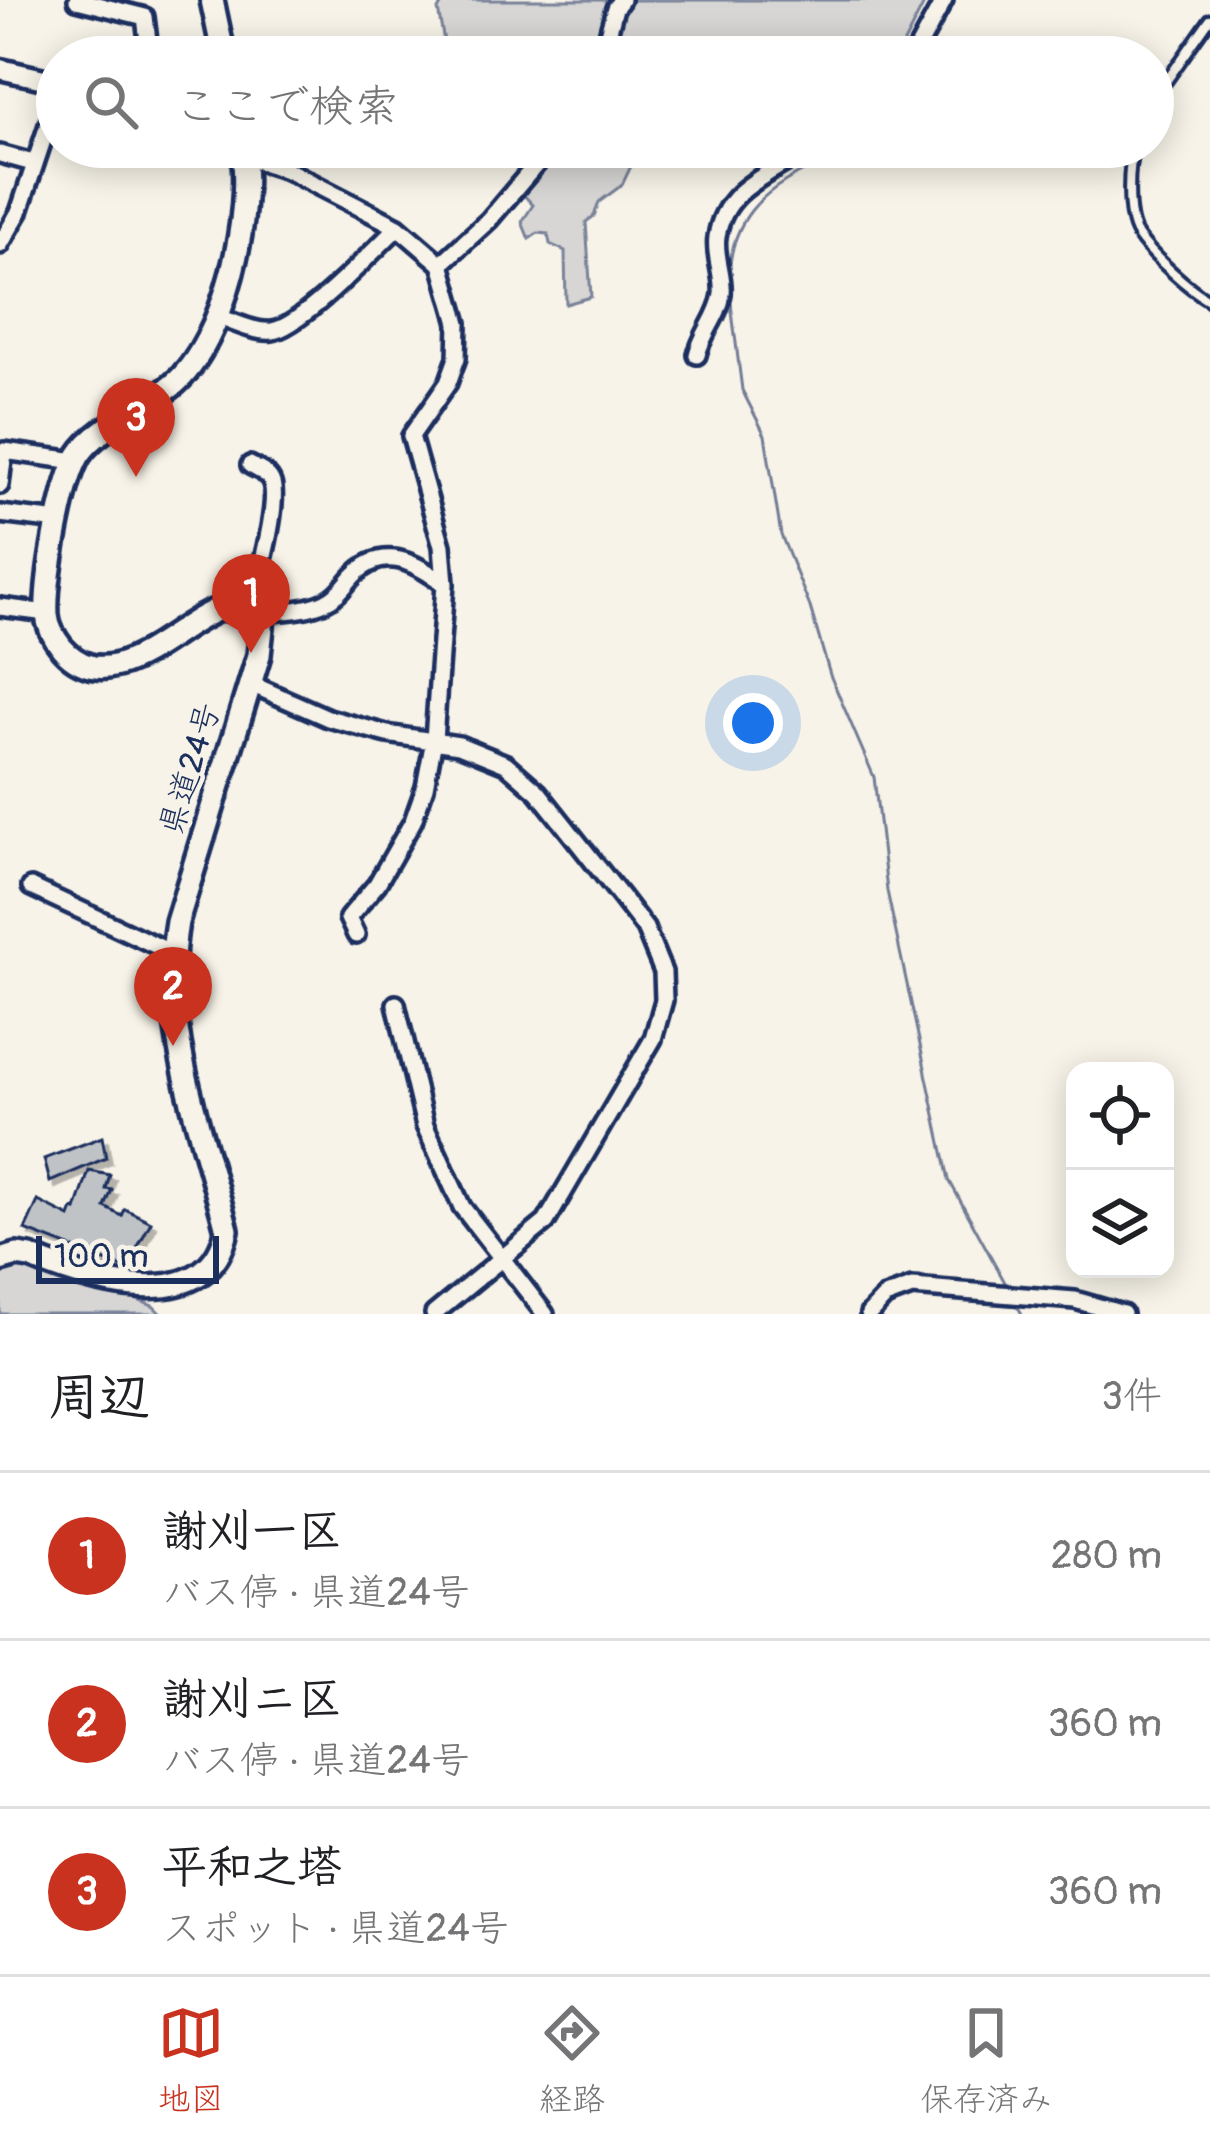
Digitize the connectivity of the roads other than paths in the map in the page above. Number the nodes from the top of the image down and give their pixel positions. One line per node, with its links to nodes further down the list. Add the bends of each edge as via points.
1 (77, 0): 6 (street, via 145,17)
2 (212, 0): 7 (main road)
3 (621, 0): 8 (street)
4 (944, 0): 9 (street)
5 (1210, 19): 11 (lane)
6 (147, 36)
7 (220, 36)
8 (608, 36)
9 (924, 36)
10 (0, 69): 12 (street)
11 (1174, 70)
12 (36, 77)
13 (0, 154): 15 (street)
14 (36, 155): 15 (street)
15 (33, 163): 22 (street)
16 (243, 168): 25 (main road, via 244,214)
17 (281, 168): 21 (street)
18 (533, 168): 23 (street)
19 (770, 168): 26 (street, via 727,212 716,237 723,288)
20 (1127, 168): 24 (lane, via 1135,232)
21 (398, 227): 23 (street); 25 (street, via 281,328)
22 (3, 236)
23 (441, 264): 32 (street, via 458,323 458,358 411,436 439,525)
24 (1210, 301)
25 (216, 316): 27 (main road, via 186,373)
26 (697, 355)
27 (76, 461): 29 (street, via 4,451); 31 (main road)
28 (250, 465): 34 (street, via 273,490)
29 (0, 485)
30 (0, 514): 31 (street)
31 (59, 521): 35 (main road)
32 (445, 584): 34 (street, via 409,561 385,557 322,604); 37 (street)
33 (0, 607): 35 (street)
34 (254, 610): 35 (main road, via 228,605 135,660 104,667 67,653); 36 (main road, 県道24号, via 264,633)
35 (47, 613)
36 (251, 684): 37 (street, via 352,725); 40 (main road, 県道24号)
37 (434, 740): 39 (street, via 413,821 348,918); 43 (street, via 486,754 523,776 645,928 663,972 660,1020 631,1080 546,1222)
38 (31, 887): 40 (street)
39 (356, 934)
40 (172, 952): 42 (main road, 県道24号, via 174,1018 227,1230 212,1280 199,1296 160,1308 30,1257)
41 (396, 1004): 43 (street, via 425,1126 462,1207)
42 (1, 1258)
43 (502, 1258): 45 (street); 46 (street)
44 (982, 1294): 47 (street, via 912,1287); 48 (street); 49 (street, via 1075,1300)
45 (434, 1314)
46 (545, 1314)
47 (869, 1314)
48 (993, 1314)
49 (1123, 1314)

